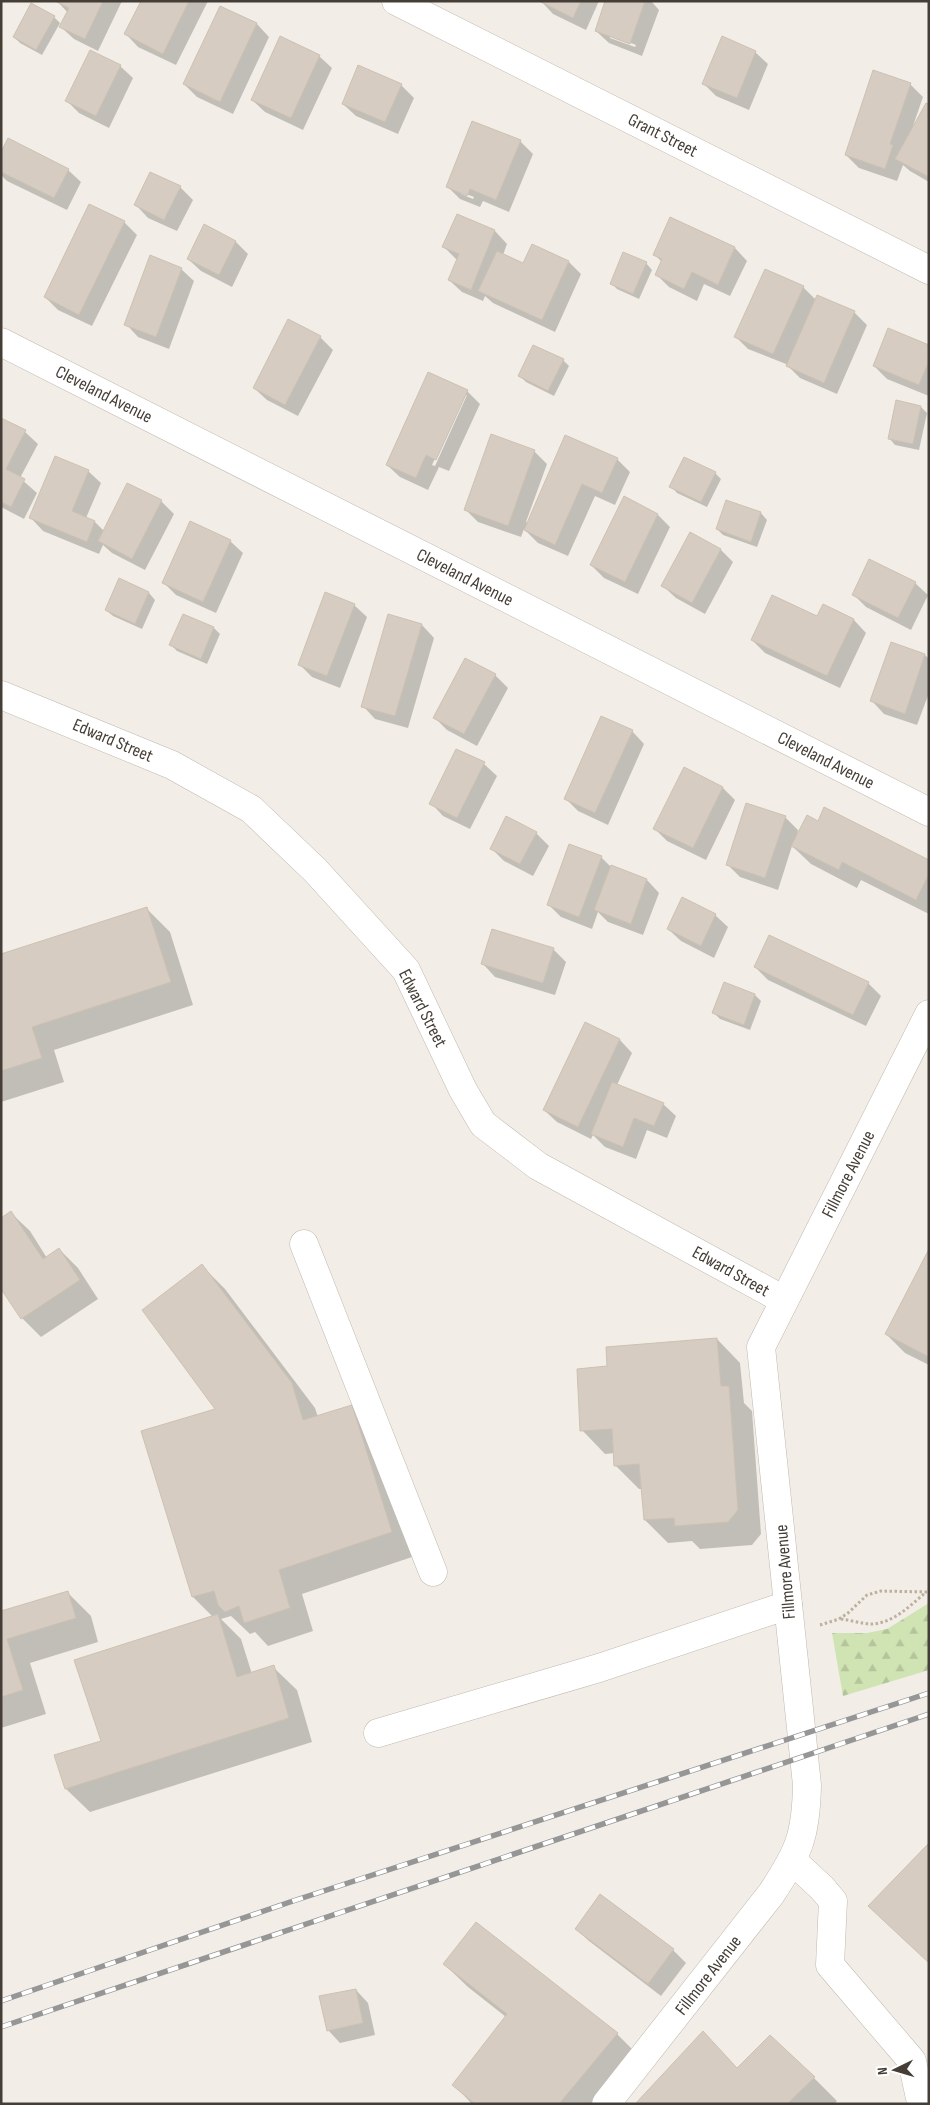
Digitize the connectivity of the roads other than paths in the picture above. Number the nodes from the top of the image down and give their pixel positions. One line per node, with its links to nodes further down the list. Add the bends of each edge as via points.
1 (406, 4): 2 (street, Grant Street)
2 (929, 270)
3 (1, 342): 5 (street, Cleveland Avenue)
4 (1, 695): 8 (street, Edward Street, via 172,765 251,809 315,870 406,970 463,1090 483,1124 538,1166)
5 (929, 812)
6 (929, 1014): 8 (street, Fillmore Avenue)
7 (304, 1244): 9 (street)
8 (784, 1300): 10 (street, Fillmore Avenue, via 761,1347)
9 (433, 1572)
10 (788, 1605): 11 (street, via 599,1668); 12 (street, Fillmore Avenue, via 807,1785 803,1837)
11 (378, 1733)
12 (794, 1861): 13 (street, Fillmore Avenue); 14 (street, via 833,1901 830,1965 912,2061 920,2098)
13 (606, 2104)
14 (926, 2104)

